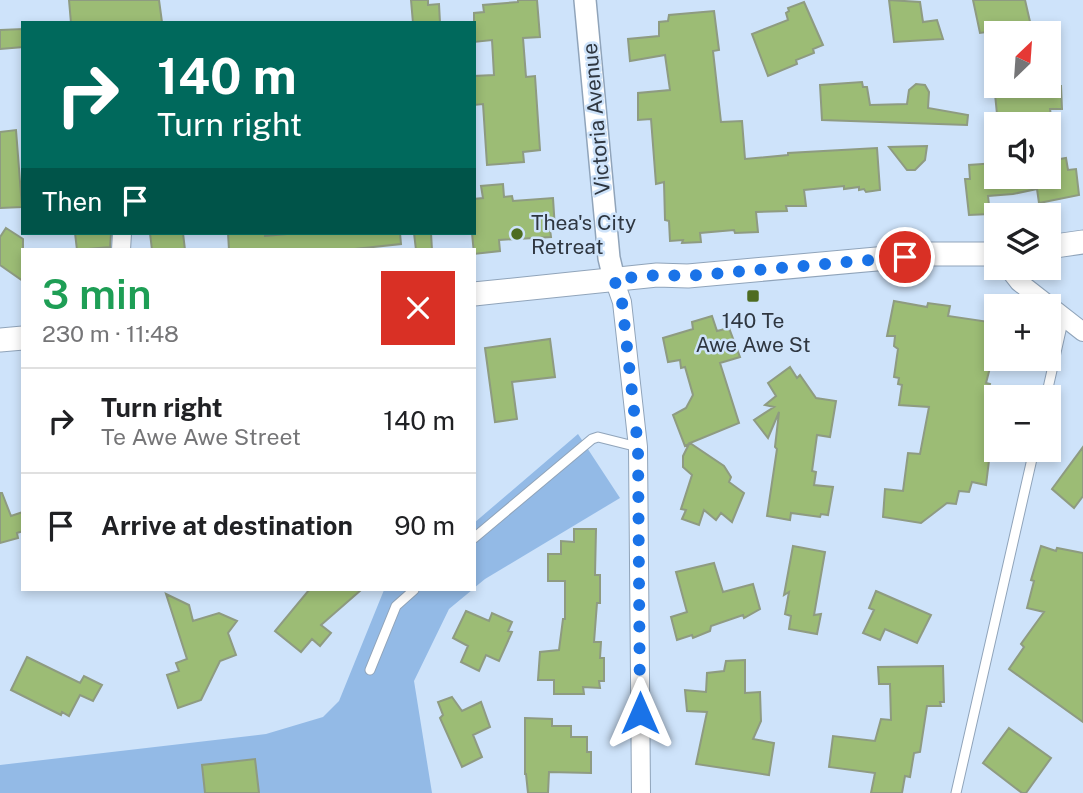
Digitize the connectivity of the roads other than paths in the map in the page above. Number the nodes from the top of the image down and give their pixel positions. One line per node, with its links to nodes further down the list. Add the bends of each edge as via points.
1 (585, 0): 5 (street, Victoria Avenue)
2 (1083, 242): 3 (main road)
3 (1061, 245)
4 (984, 254): 5 (main road, via 932,254)
5 (614, 279): 7 (main road); 13 (street, via 622,302)
6 (1017, 280): 8 (street)
7 (476, 295)
8 (1064, 317): 9 (street); 12 (lane)
9 (1083, 332)
10 (21, 338): 11 (main road)
11 (0, 340)
12 (1049, 385)
13 (638, 447): 15 (lane, via 592,439); 18 (street)
14 (1031, 462): 19 (lane)
15 (476, 536)
16 (413, 591): 17 (lane, via 396,606)
17 (370, 670)
18 (641, 793)
19 (956, 793)

